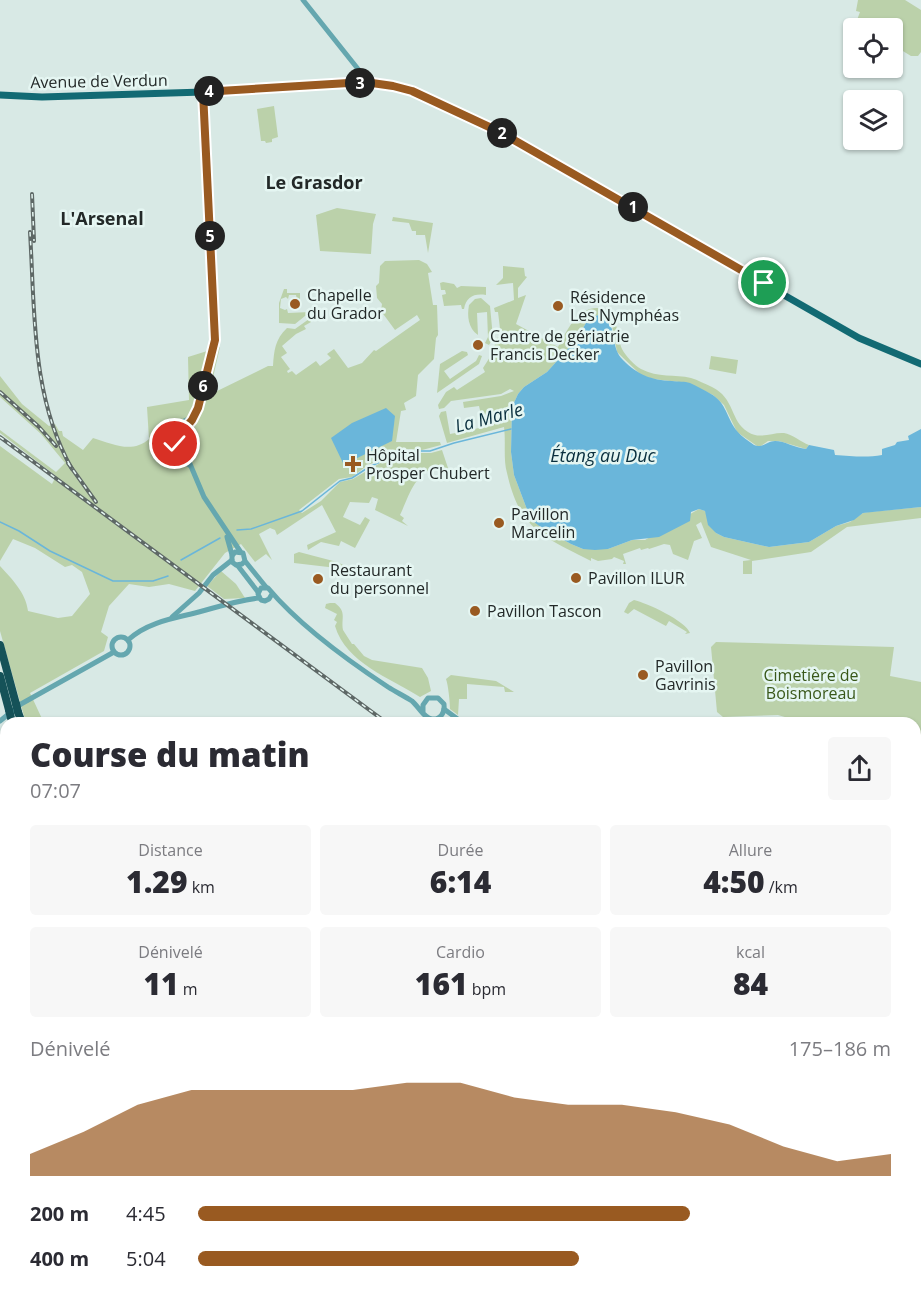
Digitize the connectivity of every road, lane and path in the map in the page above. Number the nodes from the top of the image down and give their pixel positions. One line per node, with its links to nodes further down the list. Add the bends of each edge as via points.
1 (303, 0): 2 (street)
2 (365, 82): 3 (main road, Avenue de Verdun); 5 (main road, Avenue de Verdun, via 412,91 489,126 859,338)
3 (203, 92): 4 (main road, Avenue de Verdun); 6 (street, via 215,338)
4 (0, 95)
5 (921, 364)
6 (193, 417): 7 (street); 8 (street)
7 (172, 425): 8 (street); 9 (street, via 163,425 156,432 160,445)
8 (179, 437): 9 (street); 10 (street)
9 (169, 447): 10 (street)
10 (189, 465): 11 (street)
11 (223, 528): 12 (street); 13 (street)
12 (240, 551): 13 (street); 14 (street)
13 (232, 557): 15 (street); 19 (street)
14 (245, 561): 15 (street); 16 (street)
15 (238, 566): 17 (street)
16 (266, 587): 17 (street, via 261,588); 18 (street)
17 (259, 595): 18 (street, via 265,601); 19 (street)
18 (271, 597): 24 (street)
19 (171, 618): 20 (street, via 136,632)
20 (128, 640): 22 (street, via 115,640); 22 (street, via 127,653)
21 (0, 645): 28 (highway)
22 (114, 652): 29 (street)
23 (0, 676): 28 (highway)
24 (410, 700): 25 (street); 27 (street)
25 (426, 700): 26 (street, via 438,698); 27 (street)
26 (444, 709): 31 (street); 32 (street)
27 (423, 711): 30 (street)
28 (14, 713)
29 (5, 717)
30 (427, 717)
31 (438, 717)
32 (455, 717)

